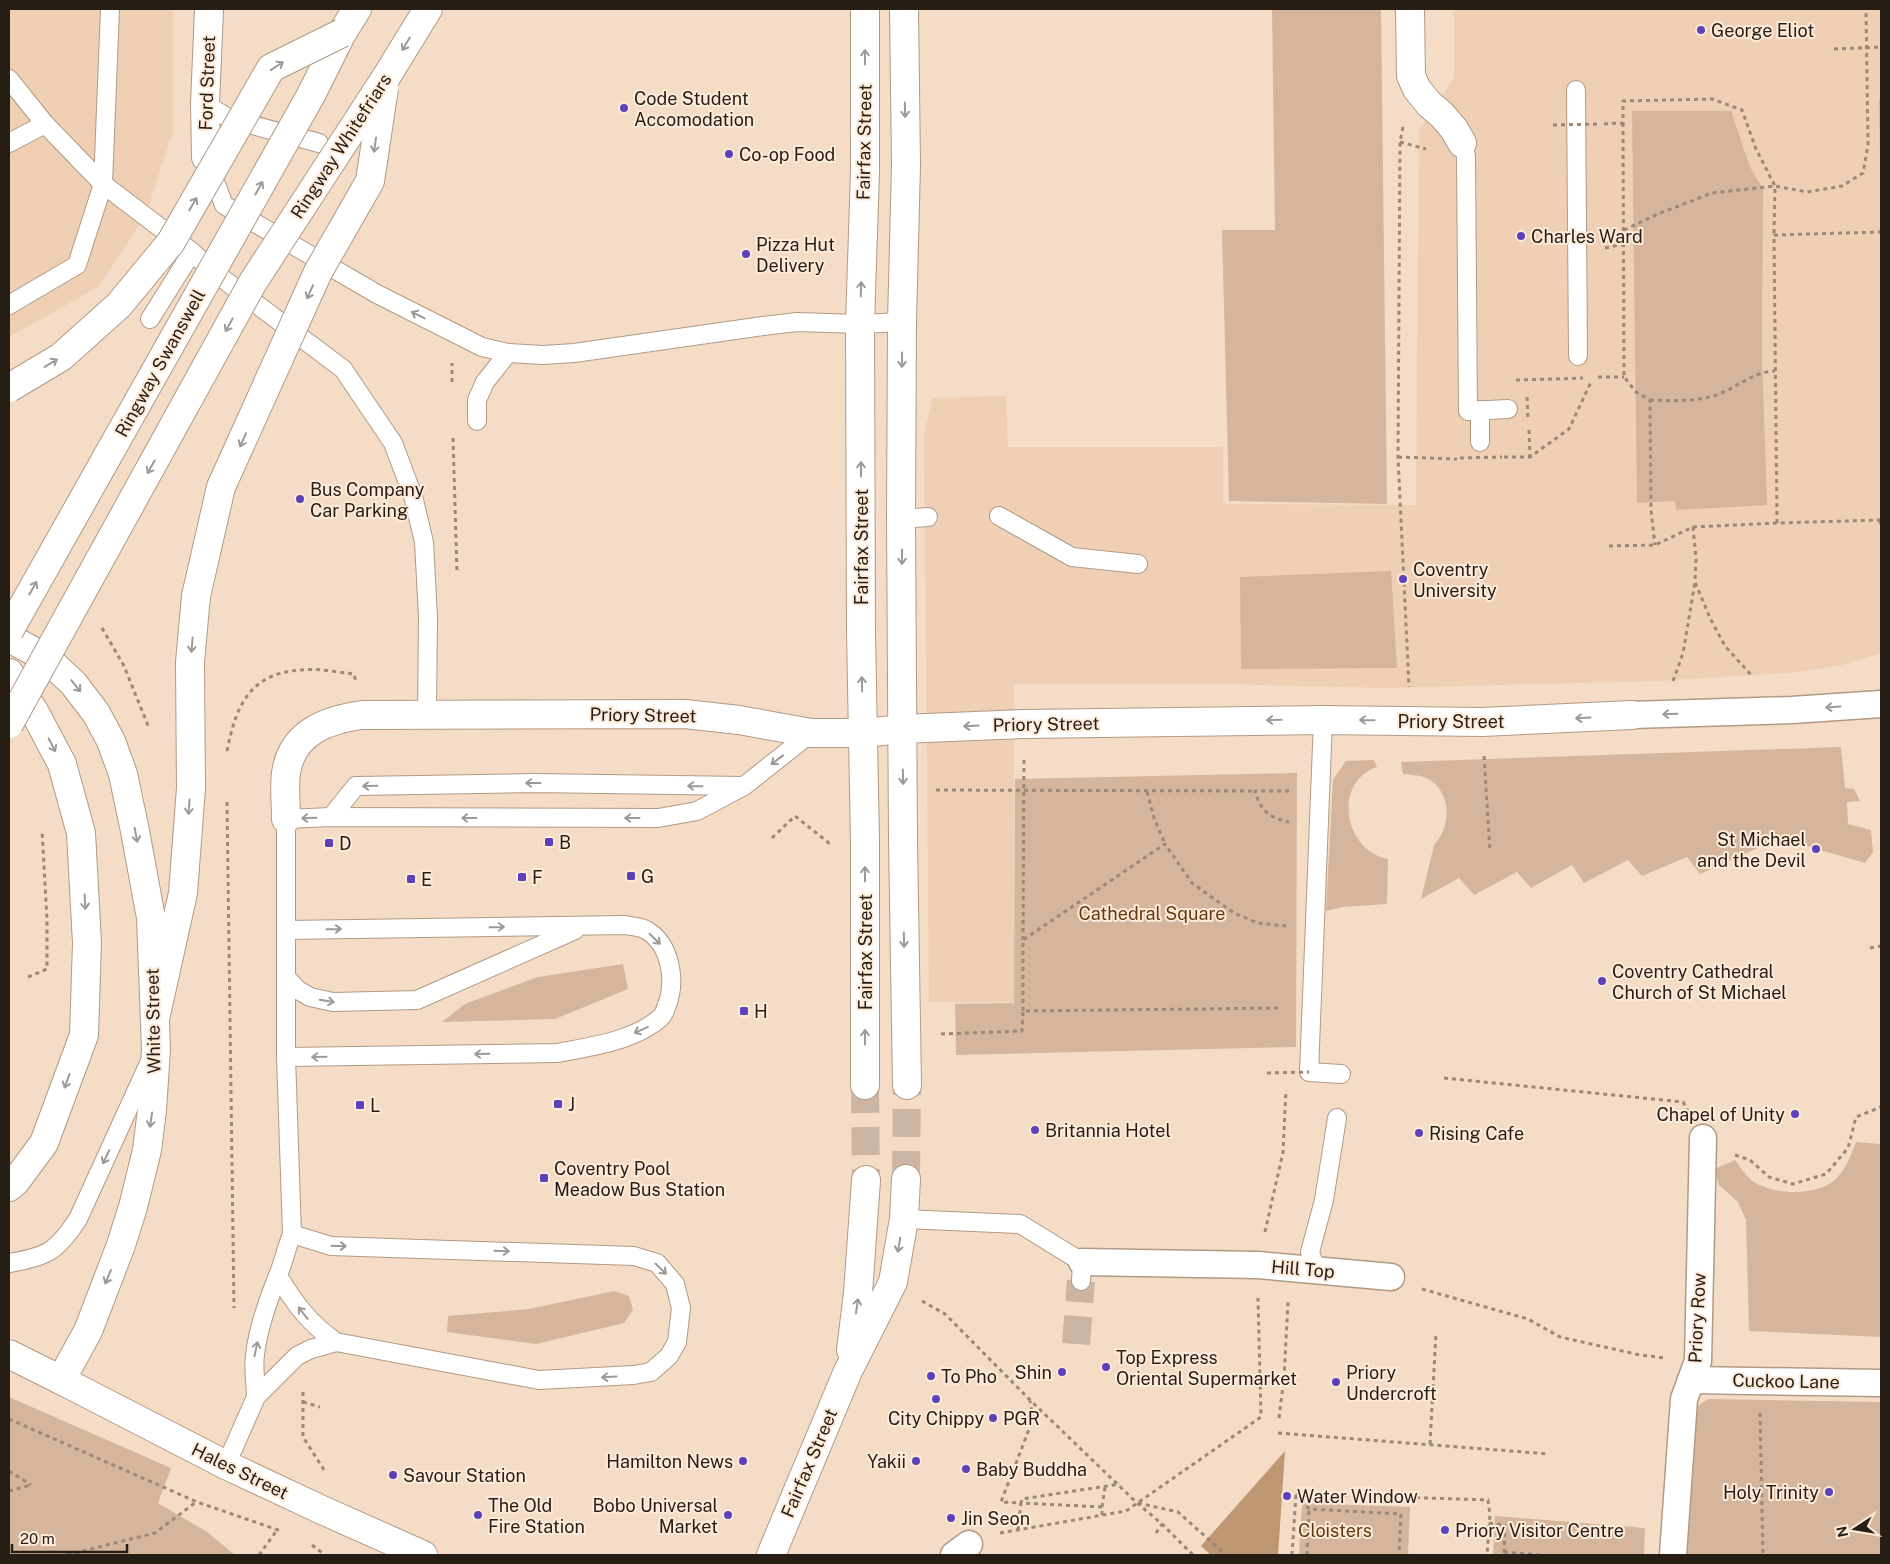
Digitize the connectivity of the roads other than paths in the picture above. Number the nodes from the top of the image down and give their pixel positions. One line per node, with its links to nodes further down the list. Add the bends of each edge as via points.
1 (110, 9): 18 (lane)
2 (209, 9): 12 (main road, Ford Street)
3 (357, 9): 8 (main road)
4 (428, 9): 10 (main road, Ringway Whitefriars, one-way to 10)
5 (865, 9): 23 (main road, Fairfax Street, one-way to 5, via 865,170)
6 (904, 9): 22 (main road, one-way to 22, via 906,166)
7 (1410, 9): 15 (main road, via 1411,76 1417,89 1454,129)
8 (342, 33): 26 (main road, one-way to 8, bridge, via 61,357 119,305 171,242 272,68); 35 (main road, Ringway Swanswell, one-way to 8, bridge, via 311,95)
9 (9, 79): 13 (lane)
10 (385, 79): 42 (main road, Ringway Whitefriars, one-way to 42, bridge, via 253,282); 52 (main road, one-way to 52, bridge, via 370,181 318,272 221,488 196,596 190,662 191,788 183,893)
11 (1576, 90): 25 (lane)
12 (205, 104): 14 (lane, via 230,119); 17 (main road, Ford Street)
13 (45, 124): 16 (lane); 18 (lane)
14 (319, 143)
15 (1462, 143): 28 (lane, via 1466,156 1468,411)
16 (9, 144)
17 (206, 157): 24 (lane, one-way to 17, via 482,348 377,294 224,205)
18 (103, 184): 19 (lane); 20 (lane, via 77,265)
19 (192, 252): 21 (lane); 39 (lane, via 215,273 343,369 393,443 413,496 424,542 428,617)
20 (9, 305)
21 (150, 319)
22 (902, 322): 23 (lane); 33 (main road, one-way to 33)
23 (860, 324): 24 (lane, via 797,322 574,354); 45 (main road, Fairfax Street, one-way to 23)
24 (508, 353): 29 (lane, via 485,382 477,400)
25 (1578, 356)
26 (9, 388)
27 (1508, 409): 28 (lane)
28 (1480, 410): 30 (lane)
29 (477, 421)
30 (1480, 442)
31 (999, 516): 34 (lane, via 1072,557)
32 (928, 517): 33 (lane)
33 (901, 519): 43 (main road, one-way to 43)
34 (1138, 564)
35 (9, 631)
36 (9, 638): 52 (main road, White Street, one-way to 52, via 46,658 73,683 96,713 111,741 123,774 151,918)
37 (9, 673): 62 (main road, one-way to 62, via 62,764 81,833 88,943 84,1036 44,1143)
38 (1881, 704): 40 (street, Priory Street, one-way to 40)
39 (427, 714): 44 (main road, Priory Street, via 685,714); 48 (main road, Priory Street, via 338,718 302,738 292,751 286,773)
40 (1632, 715): 41 (main road, Priory Street, one-way to 41, via 1482,722)
41 (1323, 720): 43 (main road, Priory Street, one-way to 43); 55 (lane, via 1309,1072)
42 (9, 724)
43 (902, 729): 45 (main road, Priory Street); 56 (main road, one-way to 56)
44 (810, 733): 45 (main road, Priory Street); 46 (lane, one-way to 46)
45 (863, 733): 57 (main road, Fairfax Street, one-way to 45)
46 (744, 786): 47 (lane, one-way to 47, via 697,811 658,818); 47 (lane, one-way to 47, via 533,783 356,786)
47 (331, 817): 48 (lane, one-way to 48)
48 (286, 819): 50 (lane)
49 (582, 926): 50 (lane, one-way to 49); 51 (lane, one-way to 49, via 310,998 333,1002 417,1000); 54 (lane, one-way to 54, via 624,925 646,930 662,946 671,970 670,995 662,1017 644,1030 597,1046 557,1053)
50 (286, 930): 51 (lane)
51 (286, 977): 54 (lane)
52 (155, 1019): 53 (main road, White Street)
53 (156, 1049): 65 (lane, one-way to 65, via 78,1219 63,1241 45,1255); 75 (main road, White Street, one-way to 75, via 150,1126 133,1208 88,1331)
54 (286, 1057): 64 (lane)
55 (1341, 1074)
56 (907, 1085)
57 (865, 1086)
58 (1337, 1118): 66 (lane, via 1324,1200 1310,1252)
59 (1702, 1146): 74 (street, Priory Row)
60 (906, 1179): 63 (main road, Fairfax Street)
61 (866, 1180): 73 (main road, Fairfax Street, one-way to 61, via 858,1293)
62 (9, 1187)
63 (904, 1219): 67 (lane, Hill Top, via 1020,1224); 73 (main road, Fairfax Street, one-way to 73, via 893,1282)
64 (292, 1234): 68 (lane); 70 (lane, one-way to 70, via 331,1246 634,1256 657,1263 675,1284 681,1308 677,1342 669,1356 651,1372 634,1375 539,1380)
65 (9, 1263)
66 (1316, 1270): 67 (street, Hill Top, via 1258,1265); 69 (street, Hill Top)
67 (1081, 1271)
68 (278, 1276): 70 (lane, one-way to 68, via 305,1317); 77 (lane, one-way to 68, via 254,1357 266,1306)
69 (1391, 1276)
70 (336, 1342): 77 (lane, via 297,1356)
71 (9, 1348): 75 (lane)
72 (9, 1354): 75 (main road)
73 (848, 1371): 80 (main road, Fairfax Street)
74 (1695, 1371): 76 (street, Cuckoo Lane, via 1759,1381); 81 (street, Priory Row, via 1684,1400)
75 (61, 1380): 78 (main road, Hales Street)
76 (1881, 1383)
77 (256, 1397): 78 (lane)
78 (226, 1465): 79 (main road, Hales Street)
79 (423, 1555)
80 (771, 1555)
81 (1673, 1555)

